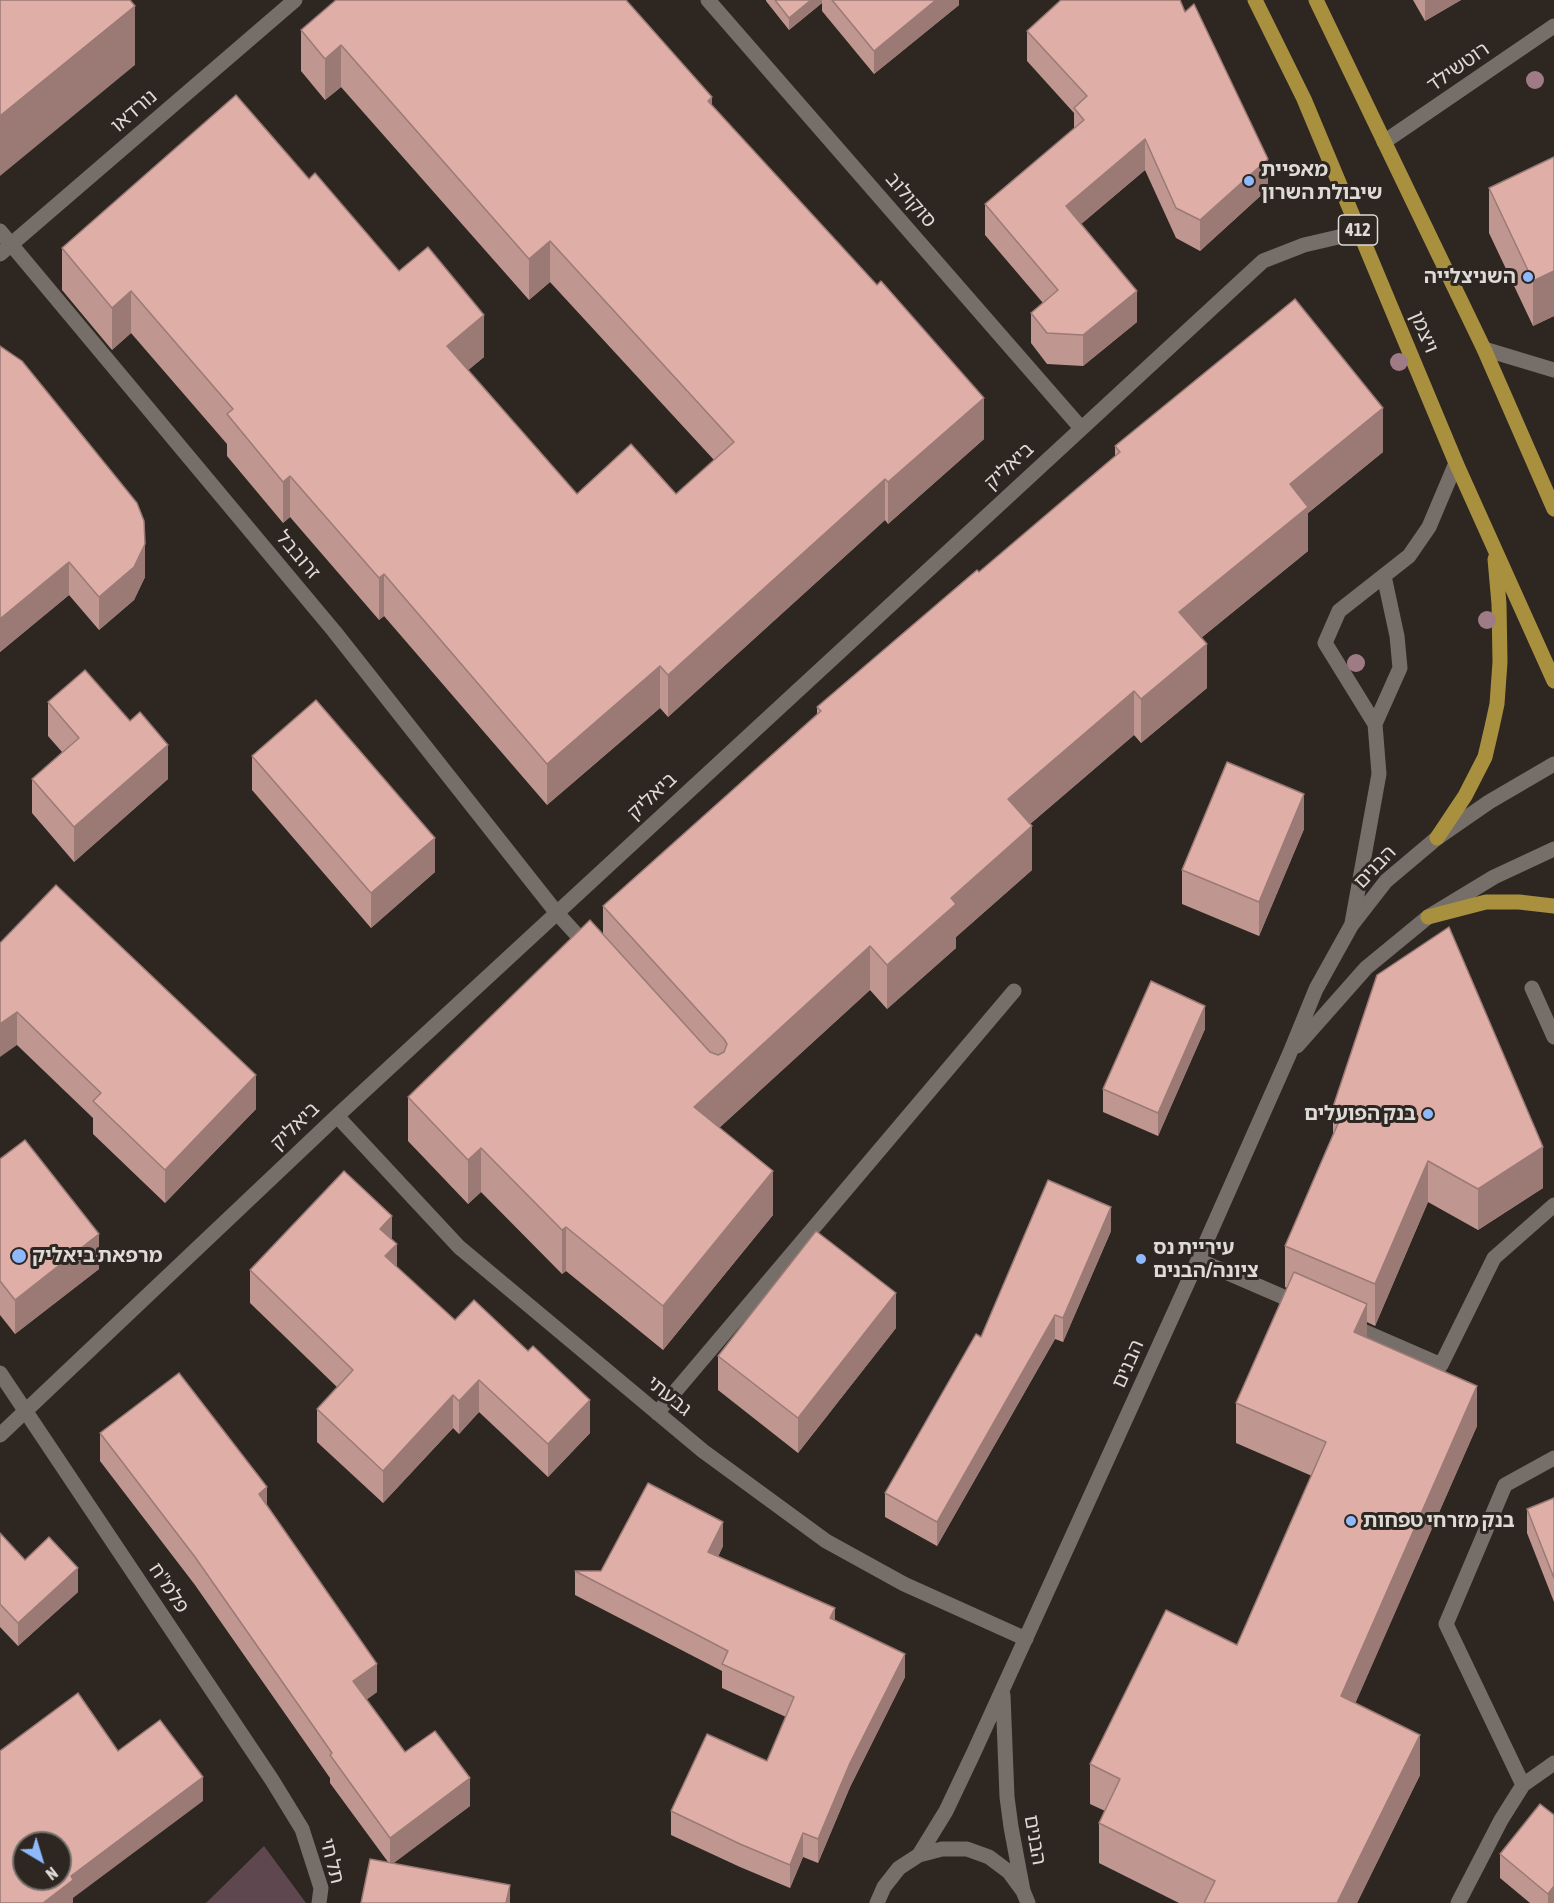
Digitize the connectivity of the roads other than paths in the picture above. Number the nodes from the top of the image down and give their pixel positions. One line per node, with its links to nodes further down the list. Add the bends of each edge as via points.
1 (296, 0): 9 (street, נורדאו)
2 (708, 0): 12 (street, סוקולוב)
3 (1255, 0): 8 (main road, ויצמן / 412, via 1304,99)
4 (1316, 0): 6 (main road)
5 (1554, 26): 6 (street, רוטשילד)
6 (1384, 142): 10 (main road)
7 (0, 231): 9 (street, זרובבל)
8 (1360, 232): 12 (street, ביאליק, via 1304,244 1263,261); 13 (main road, ויצמן / 412)
9 (6, 249): 23 (street, זרובבל, via 334,631)
10 (1484, 349): 11 (street); 14 (main road)
11 (1554, 370)
12 (1081, 428): 23 (street, ביאליק)
13 (1456, 463): 15 (main road, ויצמן / 412); 16 (street, via 1430,527 1409,556)
14 (1554, 509)
15 (1494, 548): 17 (main road, ויצמן / 412); 20 (main road, via 1500,662 1494,715 1485,757)
16 (1384, 576): 18 (street, via 1400,668); 18 (street, via 1339,611 1325,643)
17 (1554, 681)
18 (1375, 724): 25 (street, via 1378,774)
19 (1554, 764): 20 (street, הבנים)
20 (1437, 838): 25 (street, הבנים, via 1386,881)
21 (1554, 849): 24 (street, הבנים, via 1494,877)
22 (1554, 906): 24 (main road, via 1486,902)
23 (556, 912): 26 (street, זרובבל); 31 (street, ביאליק)
24 (1428, 918): 30 (street, הבנים, via 1366,968)
25 (1351, 926): 30 (street, הבנים, via 1316,989)
26 (597, 957)
27 (1532, 988): 29 (street)
28 (1014, 991): 38 (street)
29 (1554, 1037)
30 (1289, 1055): 33 (street, הבנים)
31 (337, 1116): 37 (street, ביאליק); 38 (street, גבעתי, via 459,1247)
32 (1554, 1206): 35 (street, via 1494,1258 1441,1365)
33 (1198, 1260): 34 (street); 41 (street, הבנים)
34 (1314, 1310)
35 (1335, 1319)
36 (0, 1373): 37 (street, פלמ"ח)
37 (26, 1412): 39 (street, ביאליק); 45 (street, פלמ"ח)
38 (657, 1413): 41 (street, גבעתי, via 826,1541 904,1584)
39 (0, 1435)
40 (1554, 1458): 44 (street, via 1505,1485 1446,1624)
41 (1026, 1639): 42 (street, הבנים)
42 (1003, 1689): 46 (street, הבנים, via 946,1811); 47 (street, הבנים, via 1007,1797)
43 (1554, 1763): 44 (street)
44 (1523, 1785): 50 (street)
45 (302, 1829): 48 (street, תל חי, via 321,1888)
46 (919, 1855): 47 (street, via 942,1849 967,1849 989,1857 1009,1872); 49 (street, via 899,1868)
47 (1025, 1897)
48 (319, 1903)
49 (877, 1903)
50 (1458, 1903)

